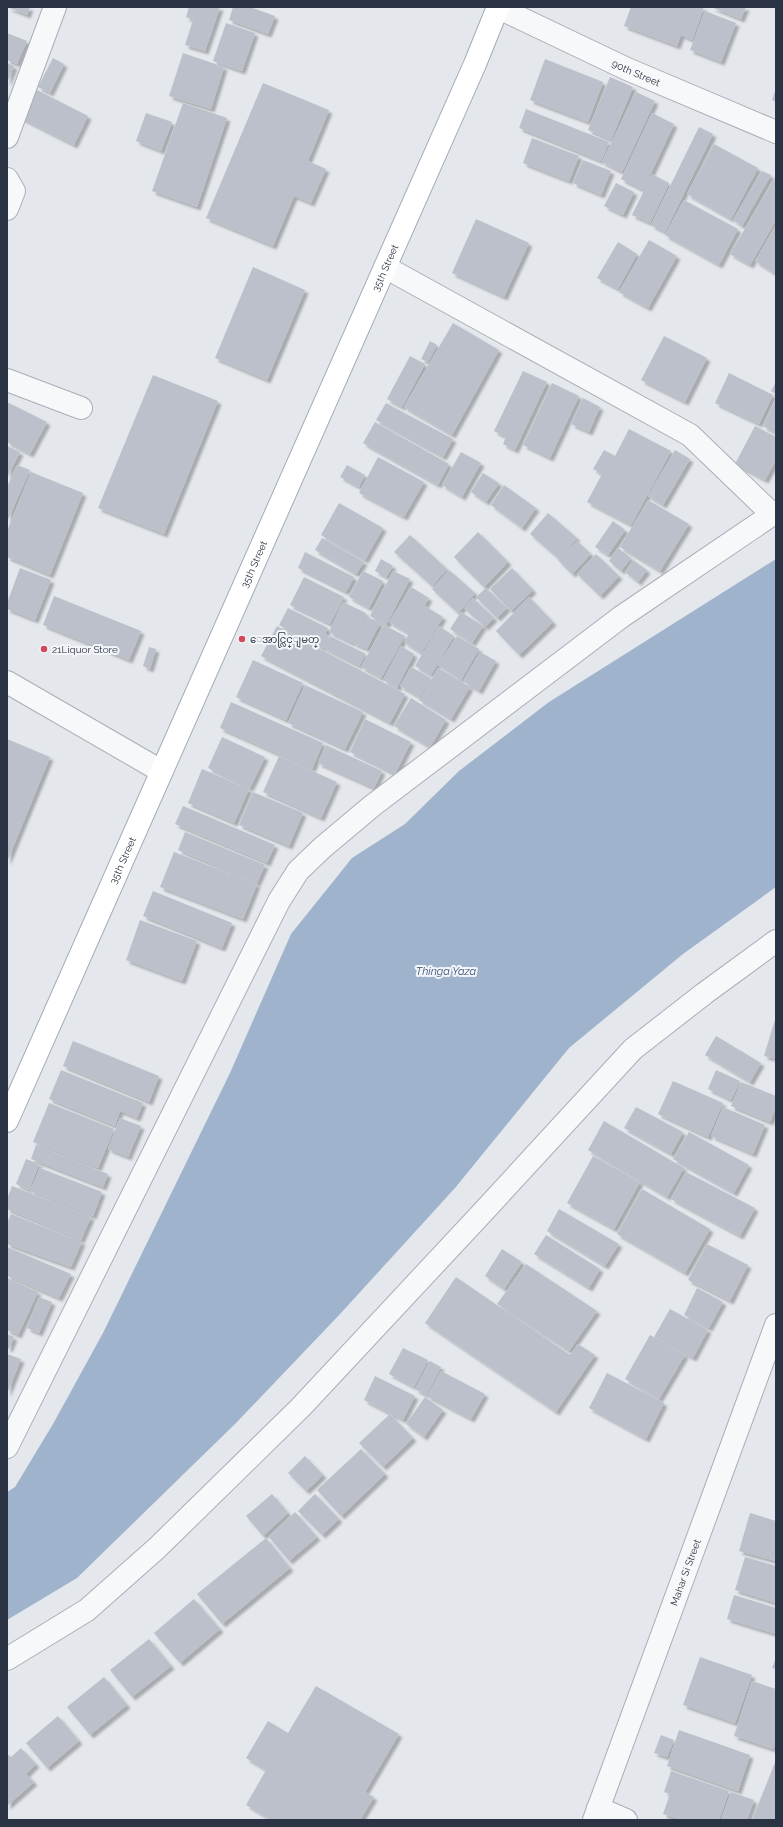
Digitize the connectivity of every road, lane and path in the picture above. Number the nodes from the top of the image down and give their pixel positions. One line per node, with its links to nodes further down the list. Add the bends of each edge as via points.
1 (55, 7): 4 (street)
2 (498, 7): 3 (street, 90th Street, via 627,69); 7 (main road, 35th Street)
3 (776, 132)
4 (7, 137)
5 (7, 180): 6 (street, via 14,191)
6 (7, 209)
7 (385, 267): 10 (street, via 690,435); 12 (main road, 35th Street)
8 (7, 380): 9 (street)
9 (81, 408)
10 (774, 513): 16 (street, via 621,617 372,806 298,871 275,908)
11 (7, 682): 12 (street)
12 (161, 771): 14 (main road, 35th Street)
13 (776, 941): 17 (street, via 632,1049 301,1407 157,1548 87,1610)
14 (7, 1120)
15 (776, 1325): 18 (street, Mahar Si Street)
16 (7, 1446)
17 (7, 1659)
18 (596, 1814): 19 (street)
19 (626, 1820)

